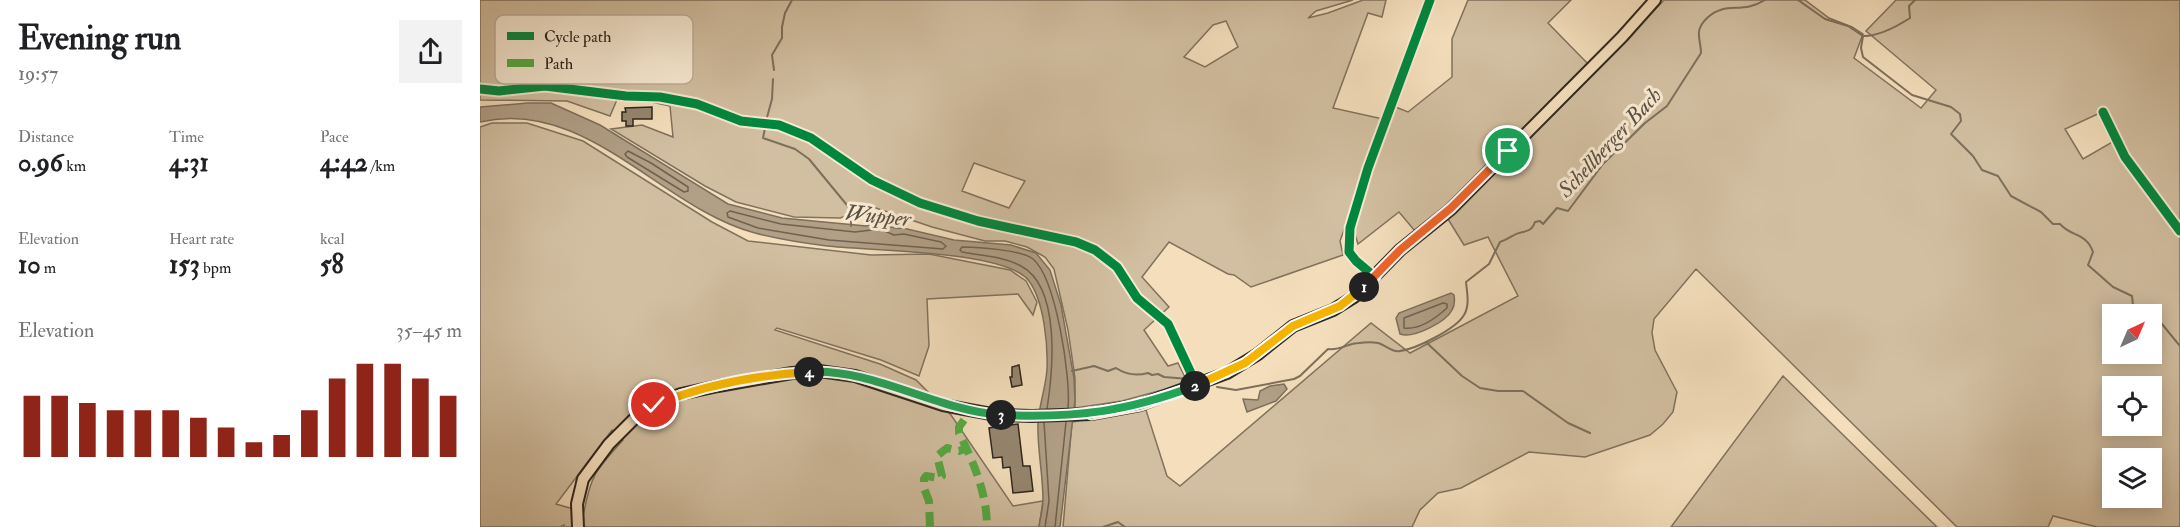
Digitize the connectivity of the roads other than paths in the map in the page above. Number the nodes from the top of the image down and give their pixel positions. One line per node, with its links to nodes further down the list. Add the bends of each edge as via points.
1 (1430, 0): 5 (street, via 1350,228 1351,255)
2 (1655, 0): 5 (main road, via 1451,208 1400,250)
3 (2103, 112): 4 (street, via 2125,157)
4 (2180, 231)
5 (1375, 277): 6 (main road, via 1345,304 1293,326 1258,354 1219,376 1140,405 1082,415 998,415 964,410 855,376 819,371 690,392 654,405 609,444 583,479 577,504)
6 (578, 527)

